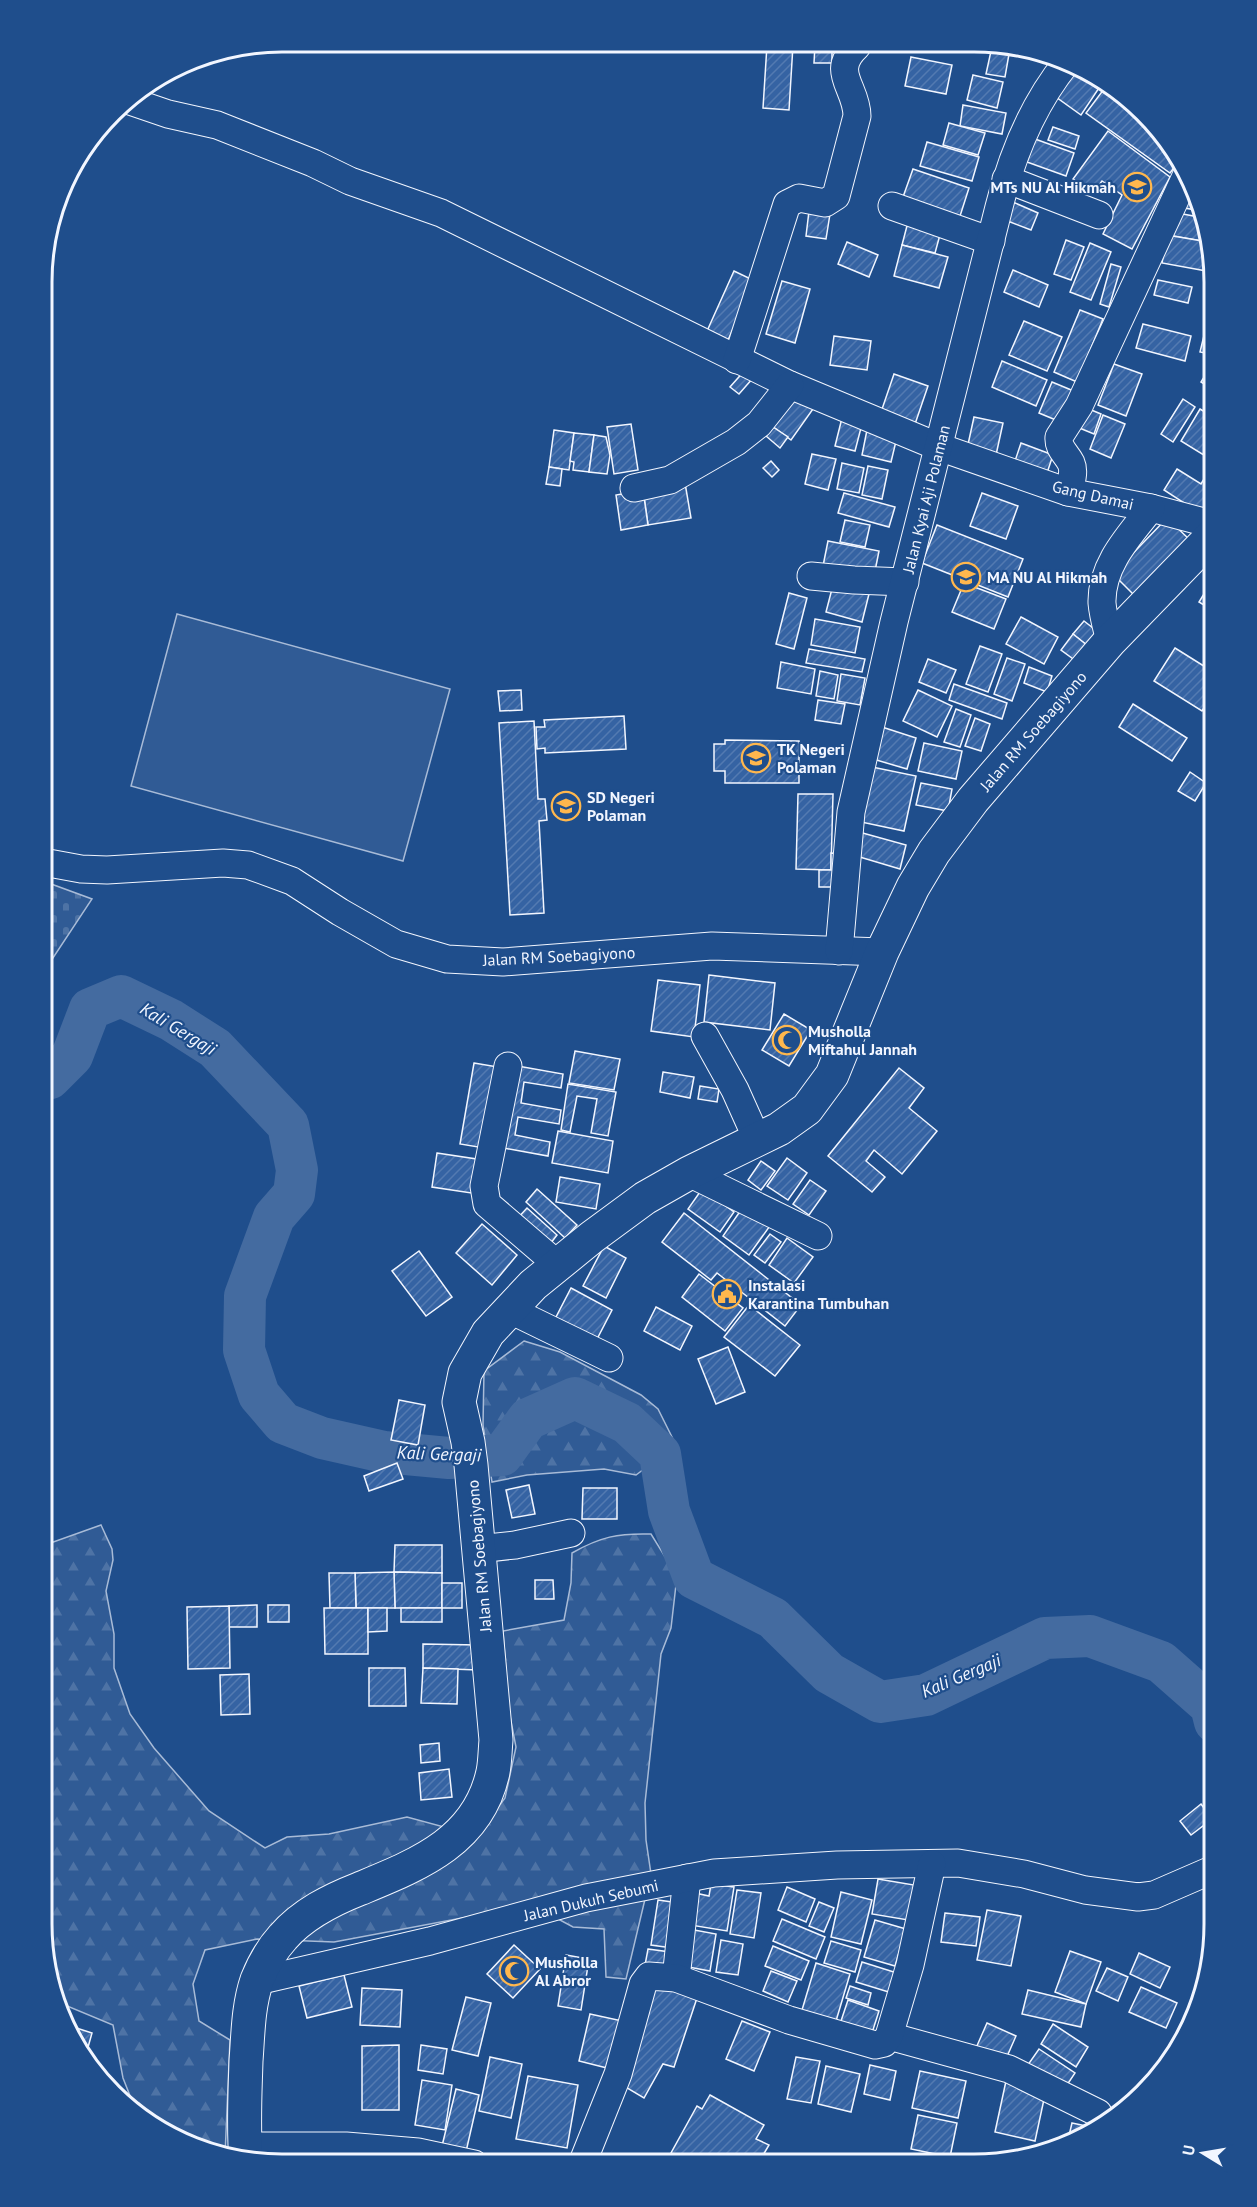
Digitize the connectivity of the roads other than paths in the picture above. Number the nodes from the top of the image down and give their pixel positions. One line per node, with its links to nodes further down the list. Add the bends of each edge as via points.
1 (852, 52): 9 (street, via 845,61 845,76 857,116 836,196 825,203 799,198 787,204)
2 (1061, 70): 4 (street, Jalan Kyai Aji Polaman, via 1040,100)
3 (139, 104): 9 (street, Gang Damai, via 217,125 350,181 441,213)
4 (1006, 179): 7 (street); 8 (street, Jalan Kyai Aji Polaman)
5 (1182, 184): 13 (street, via 1080,406 1059,437 1060,448 1072,470)
6 (892, 206): 8 (street)
7 (1099, 215)
8 (991, 241): 11 (street, Jalan Kyai Aji Polaman)
9 (737, 360): 10 (street, Gang Damai)
10 (790, 385): 11 (street, Gang Damai); 12 (street, via 759,424 736,442 670,480)
11 (939, 447): 13 (street, Gang Damai); 18 (street, Jalan Kyai Aji Polaman)
12 (634, 488)
13 (1068, 492): 14 (street, Gang Damai)
14 (1151, 508): 15 (street, Gang Damai); 19 (street, via 1110,563 1102,603)
15 (1204, 522)
16 (1204, 544): 19 (main road, Jalan RM Soebagiyono)
17 (811, 576): 18 (street)
18 (905, 582): 21 (street, Jalan Kyai Aji Polaman, via 851,812)
19 (1110, 641): 22 (main road, Jalan RM Soebagiyono, via 934,852)
20 (52, 864): 21 (street, Jalan RM Soebagiyono, via 107,870 248,865 292,881 396,944 447,959 503,962 712,946)
21 (839, 951): 22 (street, Jalan RM Soebagiyono)
22 (882, 952): 25 (main road, Jalan RM Soebagiyono, via 832,1075 807,1109)
23 (705, 1036): 25 (street, via 735,1090)
24 (508, 1066): 28 (street, via 484,1195 487,1204)
25 (768, 1134): 26 (main road, Jalan RM Soebagiyono)
26 (689, 1173): 27 (street); 28 (main road, Jalan RM Soebagiyono, via 645,1198)
27 (818, 1236)
28 (557, 1264): 29 (main road, Jalan RM Soebagiyono)
29 (508, 1309): 30 (street); 32 (main road, Jalan RM Soebagiyono, via 488,1333 465,1373 459,1402 470,1453)
30 (609, 1358)
31 (571, 1533): 32 (street)
32 (478, 1549): 37 (main road, Jalan RM Soebagiyono, via 496,1740 493,1772 484,1799 473,1819 439,1851 306,1915 283,1937)
33 (932, 1864): 34 (street, Jalan Dukuh Sebumi, via 986,1867 1085,1890 1138,1897); 35 (street, Jalan Dukuh Sebumi, via 837,1865); 38 (street, via 910,1965)
34 (1204, 1874)
35 (687, 1878): 36 (street); 37 (street, Jalan Dukuh Sebumi, via 586,1898 429,1941)
36 (676, 1978): 38 (street, via 789,2020 875,2045 884,2043); 43 (street, via 651,1976 644,1981 618,2074)
37 (257, 1981): 40 (main road, Jalan RM Soebagiyono, via 249,2016)
38 (889, 2036): 39 (street, via 1009,2069)
39 (1098, 2113)
40 (245, 2151)
41 (258, 2153): 42 (street, via 366,2148)
42 (427, 2154)
43 (586, 2154)

